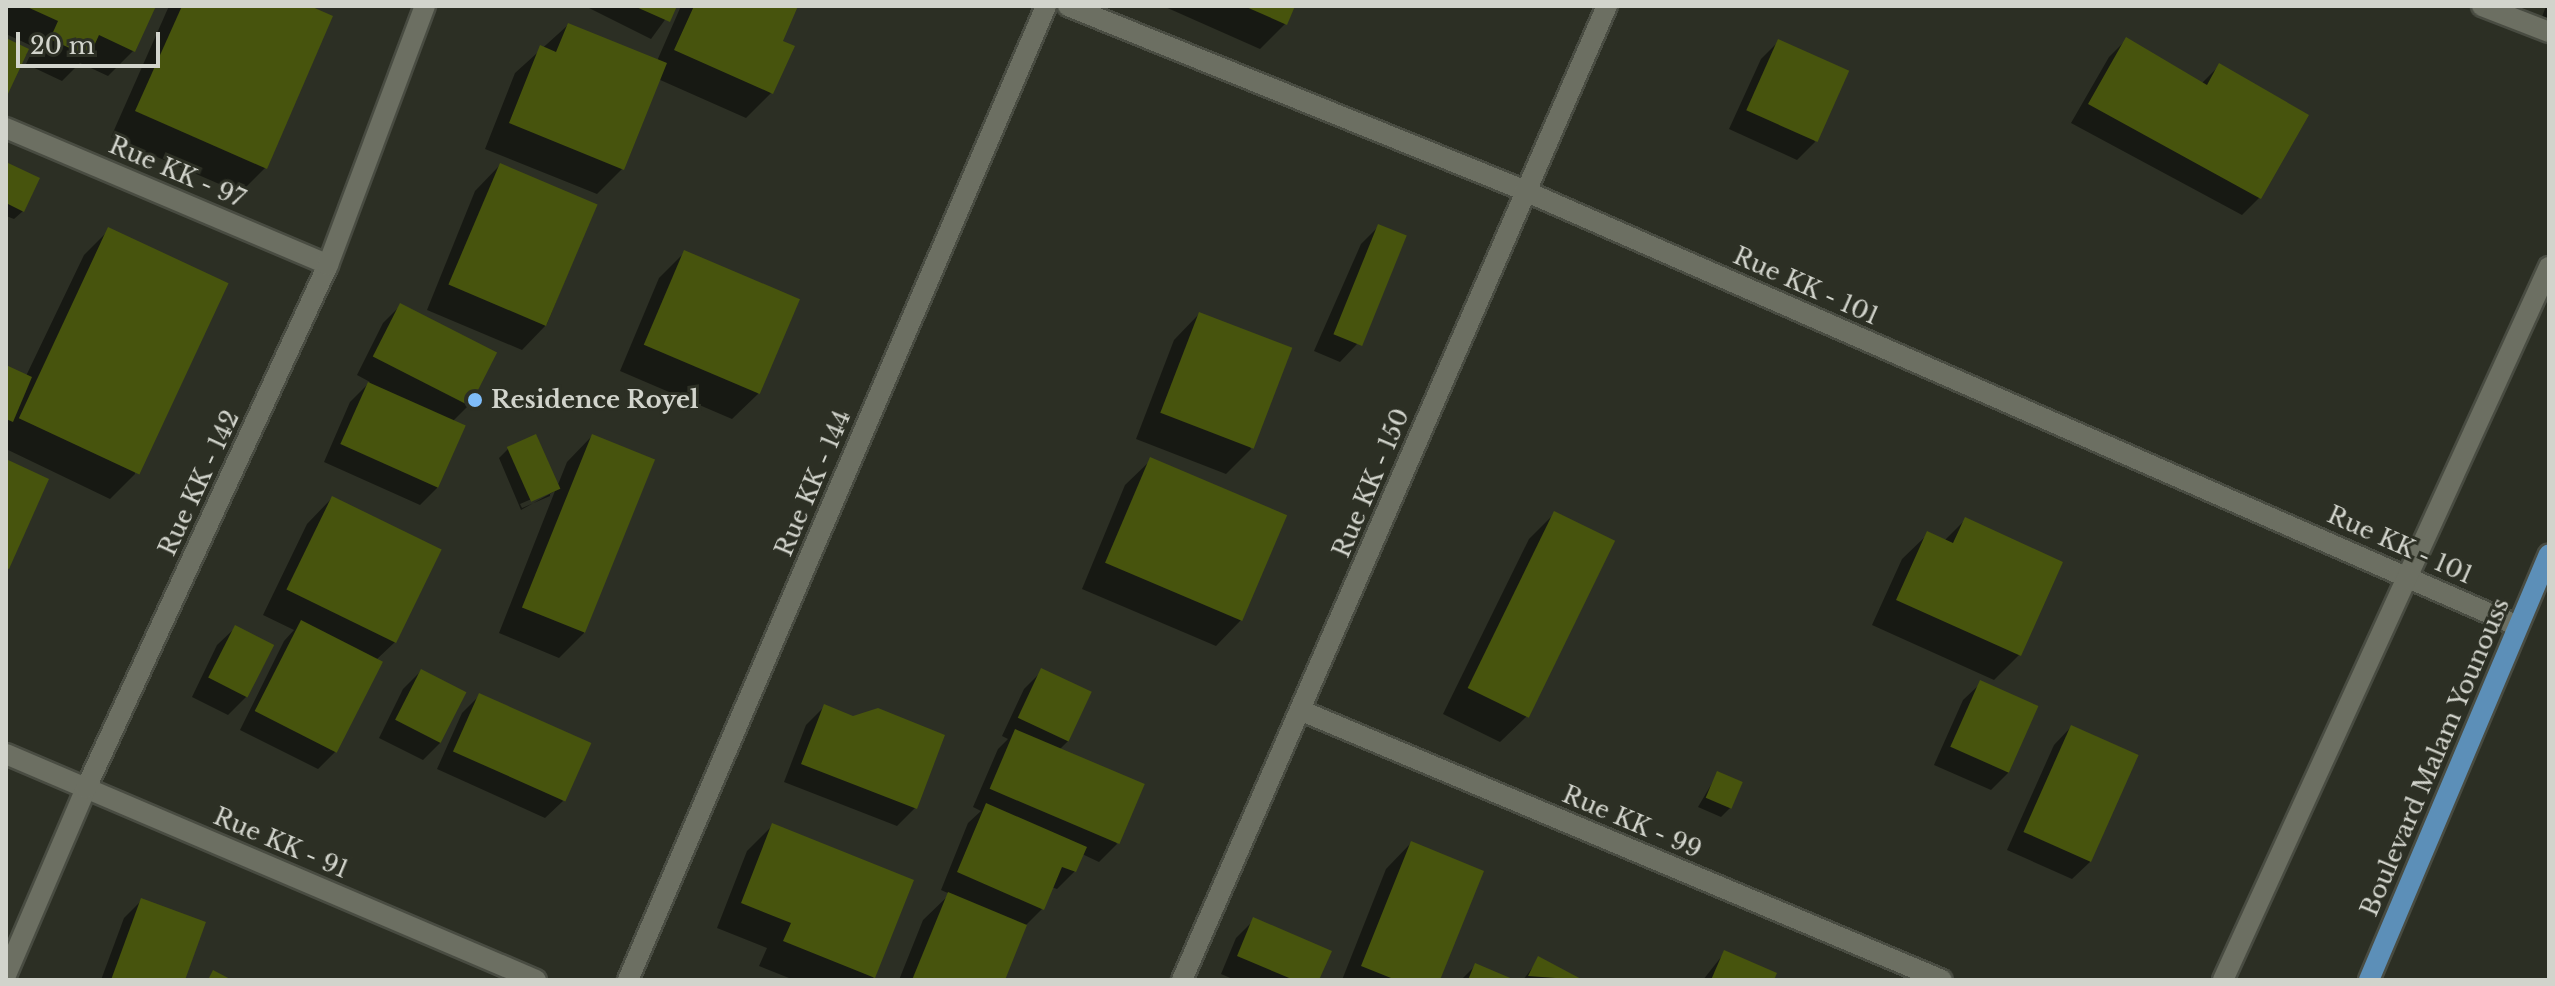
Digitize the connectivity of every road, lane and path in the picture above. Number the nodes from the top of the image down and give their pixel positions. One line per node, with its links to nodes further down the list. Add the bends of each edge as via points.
1 (425, 6): 9 (street, Rue KK - 142)
2 (1046, 6): 19 (street, Rue KK - 144)
3 (1068, 6): 8 (street, Rue KK - 101)
4 (1607, 6): 8 (street, Rue KK - 150)
5 (2482, 6): 6 (street)
6 (2549, 32)
7 (6, 128): 9 (street, Rue KK - 97)
8 (1525, 191): 12 (street, Rue KK - 101); 14 (street, Rue KK - 150)
9 (328, 265): 16 (street, Rue KK - 142)
10 (2549, 267): 12 (street)
11 (2549, 554): 13 (main road, Boulevard Malam Younouss)
12 (2406, 576): 13 (street, Rue KK - 101); 22 (street)
13 (2518, 626): 23 (main road, Boulevard Malam Younouss)
14 (1302, 711): 20 (street, Rue KK - 150); 21 (street, Rue KK - 99)
15 (6, 754): 16 (street, Rue KK - 91)
16 (86, 788): 17 (street, Rue KK - 142); 18 (street, Rue KK - 91)
17 (6, 975)
18 (536, 980)
19 (628, 980)
20 (1182, 980)
21 (1942, 980)
22 (2223, 980)
23 (2369, 980)

